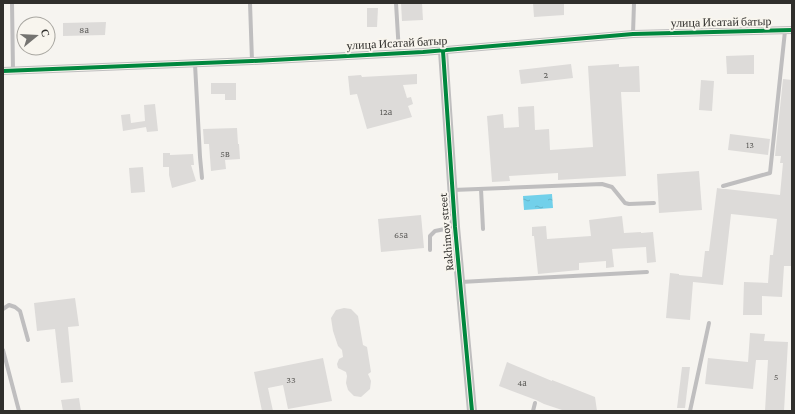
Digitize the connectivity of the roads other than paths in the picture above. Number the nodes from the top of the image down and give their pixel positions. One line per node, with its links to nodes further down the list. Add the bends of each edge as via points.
1 (12, 3): 11 (lane)
2 (250, 3): 9 (lane)
3 (396, 3): 8 (lane)
4 (634, 3): 6 (lane)
5 (788, 30): 6 (street, улица Исатай батыр); 14 (lane, via 770,173)
6 (633, 34): 7 (street, улица Исатай батыр)
7 (443, 51): 8 (street, улица Исатай батыр); 16 (street, Rakhimov street)
8 (399, 53): 9 (street, улица Исатай батыр)
9 (252, 61): 10 (street, улица Исатай батыр)
10 (195, 63): 11 (street, улица Исатай батыр); 13 (lane)
11 (13, 70): 12 (street, улица Исатай батыр)
12 (3, 71)
13 (202, 178)
14 (724, 186)
15 (481, 189): 16 (lane); 17 (lane, via 602,184 612,187 625,203); 19 (lane)
16 (453, 190): 18 (street, Rakhimov street)
17 (654, 203)
18 (455, 227): 20 (lane, via 436,231 430,236); 22 (street, Rakhimov street)
19 (483, 229)
20 (430, 250)
21 (647, 272): 22 (lane)
22 (461, 282): 29 (street, Rakhimov street)
23 (3, 309): 25 (lane, via 9,305 20,311)
24 (708, 323): 31 (lane)
25 (28, 340)
26 (3, 350): 28 (lane)
27 (535, 403): 30 (lane)
28 (19, 411)
29 (472, 411)
30 (533, 411)
31 (690, 411)

